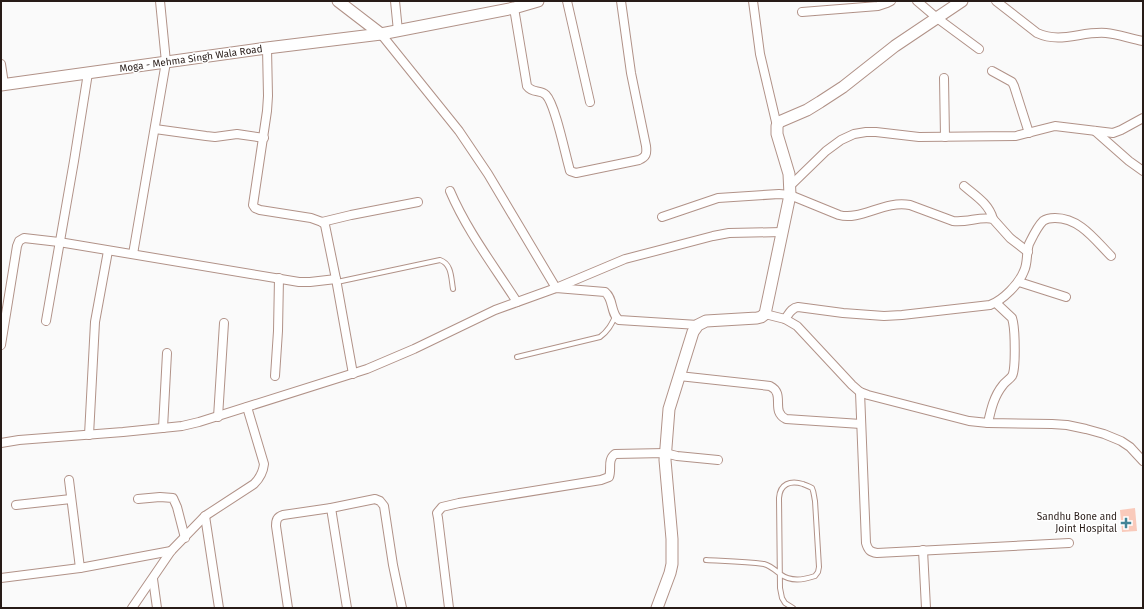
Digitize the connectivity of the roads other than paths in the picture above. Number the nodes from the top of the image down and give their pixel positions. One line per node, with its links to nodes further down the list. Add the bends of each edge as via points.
1 (160, 1): 20 (street)
2 (338, 1): 16 (street)
3 (395, 1): 15 (street)
4 (538, 1): 12 (street, Moga - Mehma Singh Wala Road)
5 (567, 1): 26 (street)
6 (621, 1): 12 (street, via 646,155 639,160 576,173 570,171 554,112 547,96 527,86)
7 (753, 1): 28 (street, via 760,54)
8 (891, 1): 13 (street, via 878,6)
9 (917, 1): 14 (street)
10 (962, 1): 14 (street)
11 (996, 1): 17 (street, via 1045,37 1061,38 1106,33)
12 (514, 8): 15 (street, Moga - Mehma Singh Wala Road)
13 (802, 12)
14 (937, 18): 19 (street); 28 (street, via 895,46 843,87 807,110 779,122)
15 (398, 31): 16 (street, Moga - Mehma Singh Wala Road)
16 (381, 34): 18 (street, Moga - Mehma Singh Wala Road); 51 (street, via 460,131)
17 (1143, 41)
18 (267, 48): 20 (street, Moga - Mehma Singh Wala Road); 33 (street, via 268,96)
19 (979, 49)
20 (166, 62): 23 (street, Moga - Mehma Singh Wala Road); 29 (street)
21 (1, 64): 25 (street)
22 (992, 71): 31 (street, via 1012,82)
23 (88, 73): 25 (street, Moga - Mehma Singh Wala Road); 43 (street)
24 (944, 78): 32 (street)
25 (2, 84)
26 (590, 102)
27 (1143, 118): 30 (street, via 1113,133)
28 (777, 126): 36 (street, via 789,174)
29 (155, 129): 33 (street, via 215,137 236,134); 46 (street)
30 (1095, 131): 31 (street, via 1055,126); 34 (street)
31 (1029, 132): 32 (street, via 1016,136)
32 (945, 137): 36 (street, via 876,132 854,134 826,151)
33 (264, 138): 41 (street, via 253,198 255,208)
34 (1143, 170)
35 (964, 186): 40 (street, via 988,206)
36 (790, 190): 39 (street, via 718,198); 40 (street, via 845,217 883,206 904,204 953,221); 42 (street)
37 (450, 191): 54 (street, via 470,231)
38 (418, 202): 41 (street)
39 (662, 217)
40 (994, 219): 45 (street, via 1010,238)
41 (322, 222): 49 (street, via 327,232)
42 (782, 232): 51 (street, via 728,232 625,259); 56 (street)
43 (59, 242): 44 (street); 59 (street); 62 (street, via 24,238 19,242)
44 (108, 251): 46 (street); 74 (street, via 95,322)
45 (1028, 252): 47 (street, via 1034,234 1044,220 1060,218 1080,226); 50 (street)
46 (133, 254): 48 (street)
47 (1111, 256)
48 (279, 278): 49 (street, via 299,282); 66 (street)
49 (336, 280): 52 (lane, via 440,260 448,266); 65 (street)
50 (1019, 282): 53 (street); 55 (street)
51 (556, 288): 54 (street); 57 (street, via 605,292 609,295)
52 (453, 289)
53 (1066, 297)
54 (517, 302): 65 (street)
55 (996, 303): 58 (street, via 884,316 798,307 790,312); 71 (street, via 1012,318 1014,367 1012,376 996,395)
56 (765, 314): 58 (street); 61 (street, via 757,318 706,321)
57 (615, 316): 61 (street, via 619,320); 64 (lane, via 606,333 600,337)
58 (785, 320): 68 (street, via 793,322 802,330)
59 (46, 321)
60 (224, 323): 70 (street)
61 (698, 325): 67 (street, via 693,332)
62 (1, 345)
63 (167, 353): 73 (street)
64 (517, 357)
65 (353, 374): 69 (street)
66 (275, 376)
67 (679, 376): 72 (street, via 775,388 778,393 778,411 780,416 786,419); 76 (street, via 669,409)
68 (860, 392): 71 (street, via 948,416); 72 (street)
69 (247, 407): 70 (street); 84 (street, via 264,464 263,472 254,484)
70 (218, 417): 73 (street)
71 (988, 423): 78 (street, via 1052,424 1086,429 1121,441)
72 (861, 424): 87 (street, via 868,550 877,553)
73 (164, 428): 74 (street)
74 (89, 435): 75 (street)
75 (1, 443)
76 (665, 453): 77 (street); 100 (street, via 615,454 610,460 609,477 601,480 442,507 438,518); 101 (street, via 672,564)
77 (718, 460)
78 (1143, 461)
79 (69, 480): 80 (street)
80 (71, 499): 82 (street); 90 (street)
81 (138, 499): 85 (street, via 169,496 173,498)
82 (16, 505)
83 (331, 508): 97 (street, via 283,515 276,521); 98 (street); 99 (street, via 375,499 383,503)
84 (205, 516): 85 (street); 96 (street)
85 (186, 538): 88 (street)
86 (1069, 543): 87 (street)
87 (923, 550): 103 (street)
88 (172, 552): 90 (street); 93 (street)
89 (706, 560): 91 (lane, via 763,564)
90 (80, 568): 92 (street)
91 (780, 574): 91 (lane, via 780,492 786,485 799,483 812,488 814,492 818,572 815,576 802,579 788,579); 102 (lane, via 782,598)
92 (1, 578)
93 (153, 579): 94 (street); 95 (street)
94 (132, 608)
95 (157, 608)
96 (219, 608)
97 (288, 608)
98 (347, 608)
99 (401, 608)
100 (449, 608)
101 (657, 608)
102 (793, 608)
103 (926, 608)

